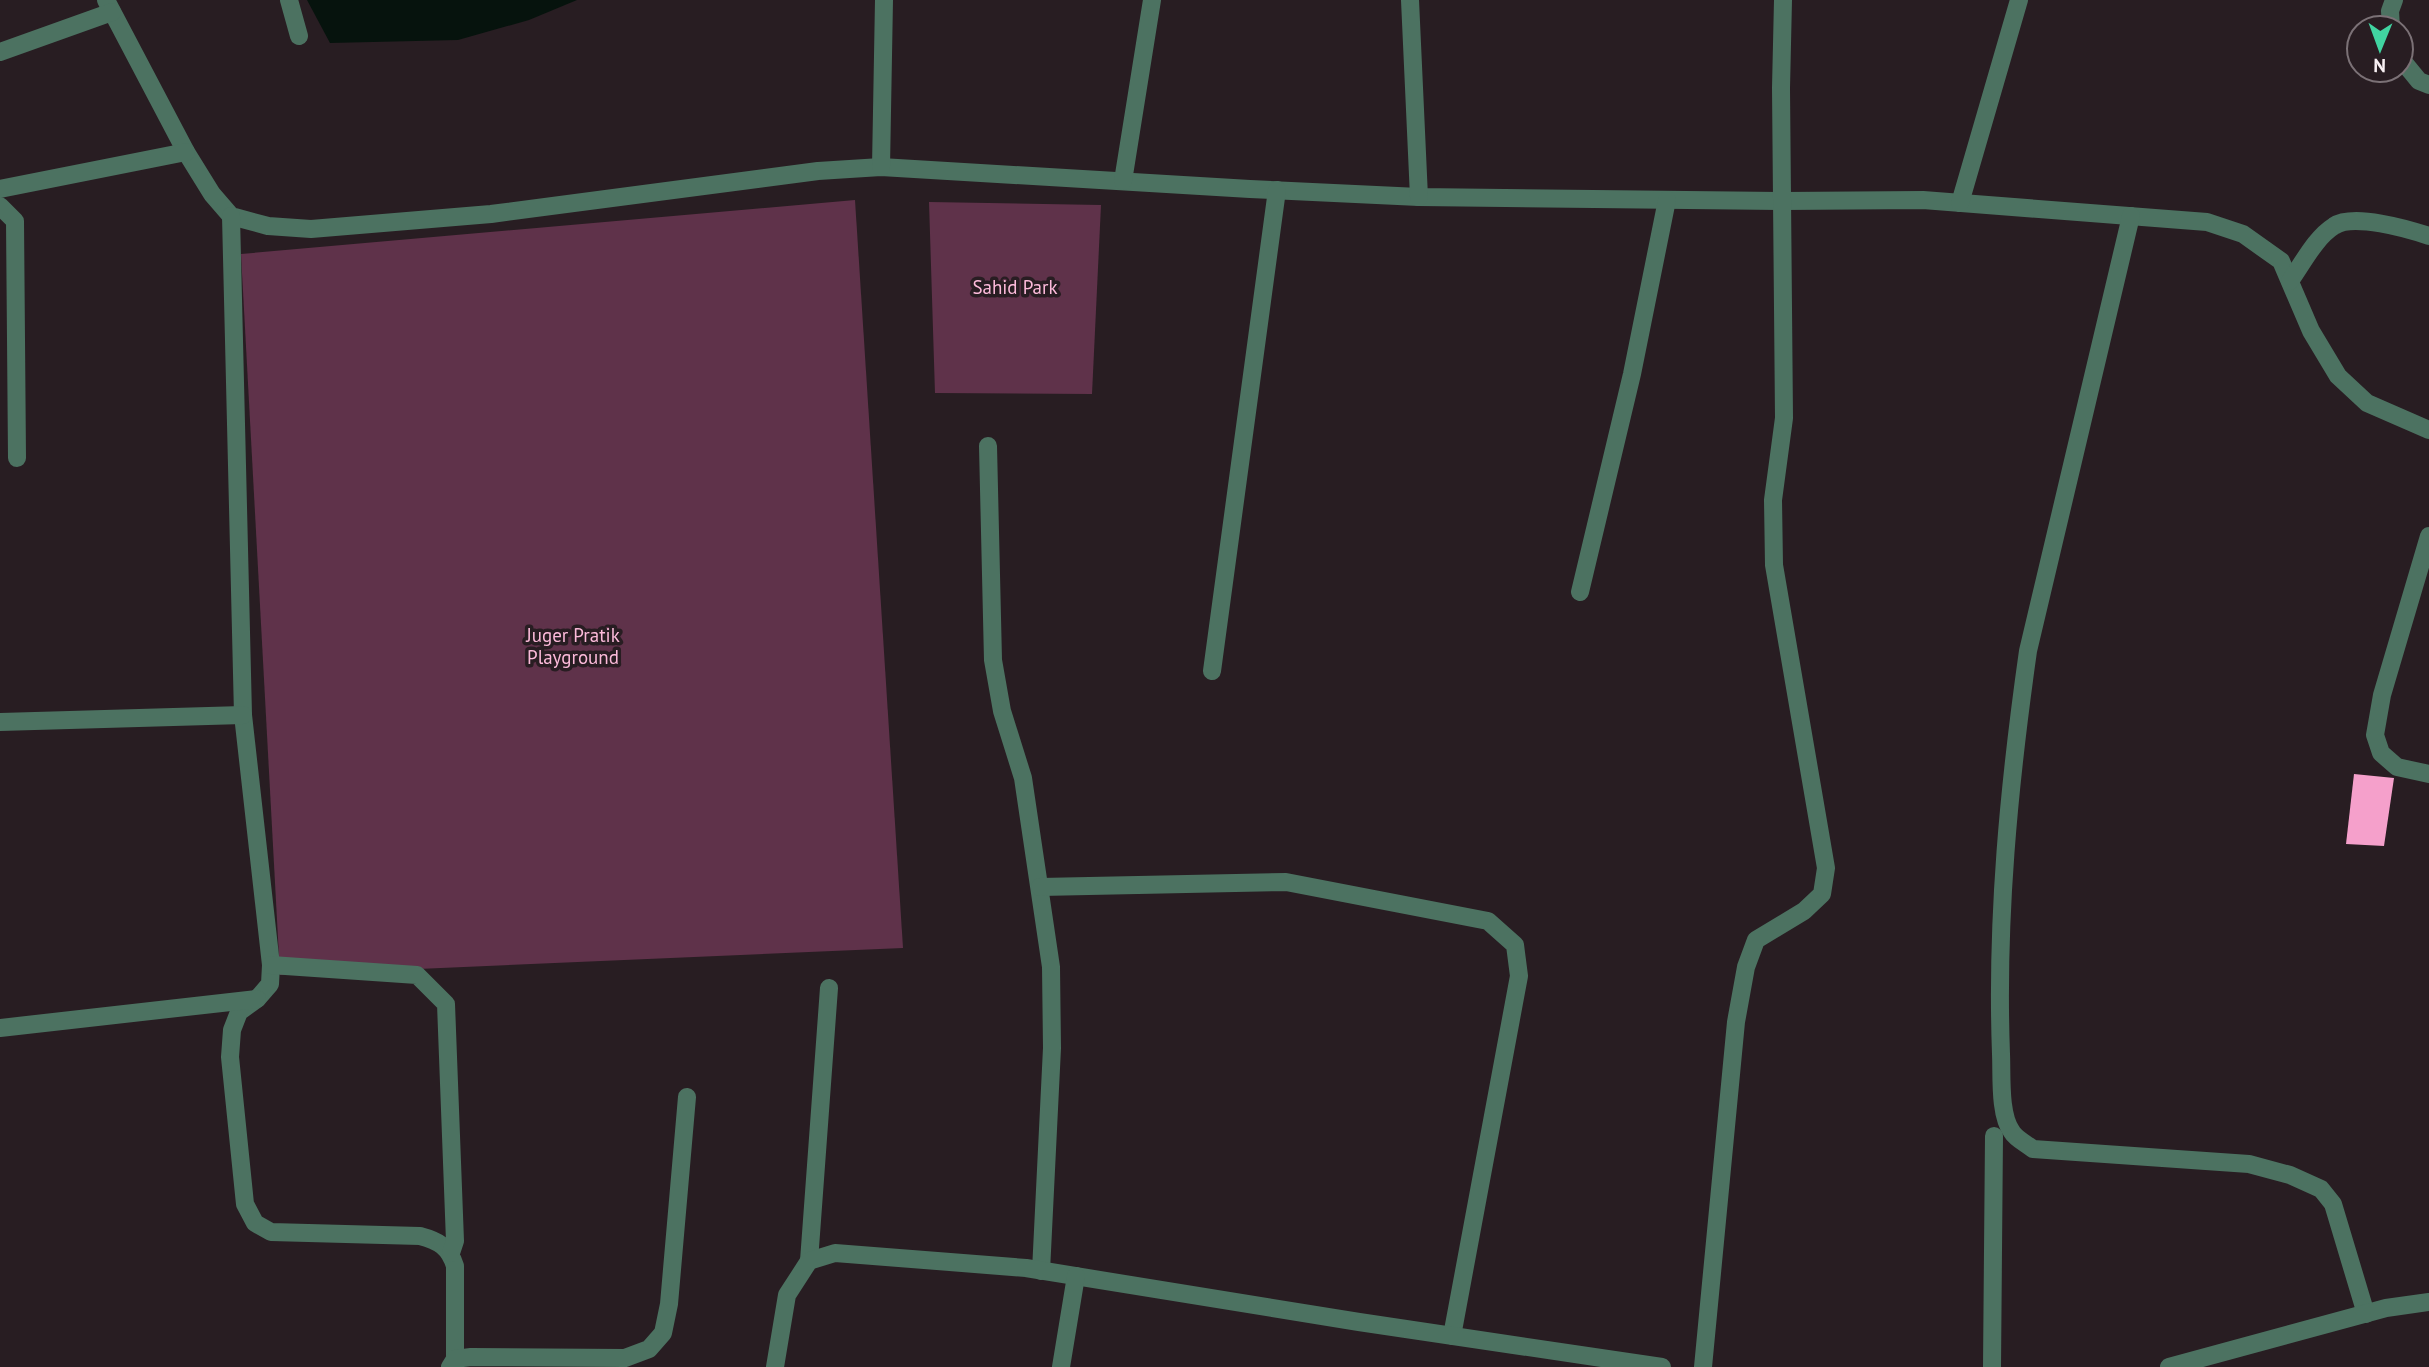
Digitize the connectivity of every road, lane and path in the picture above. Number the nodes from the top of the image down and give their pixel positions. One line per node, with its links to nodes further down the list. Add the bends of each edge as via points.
1 (289, 0): 8 (street)
2 (884, 0): 11 (street)
3 (1152, 0): 12 (street)
4 (1409, 0): 15 (street)
5 (1783, 0): 17 (street)
6 (2019, 0): 18 (street)
7 (109, 6): 9 (street); 10 (street)
8 (299, 36)
9 (0, 52)
10 (186, 152): 13 (street); 20 (street)
11 (881, 166): 12 (street); 20 (street, via 491,214 311,229 268,226)
12 (1123, 181): 14 (street)
13 (0, 190)
14 (1278, 190): 15 (street); 29 (street)
15 (1419, 197): 16 (street)
16 (1667, 200): 17 (street); 28 (street, via 1632,374)
17 (1783, 201): 18 (street); 51 (street, via 1784,418 1773,500 1774,565 1826,867 1822,894 1804,911 1756,940 1746,967 1736,1021)
18 (1960, 203): 21 (street)
19 (0, 206): 26 (street, via 15,221)
20 (231, 216): 30 (street)
21 (2131, 216): 23 (street, via 2207,222 2244,234 2281,261); 45 (street, via 2024,675 2003,876 2003,1106 2011,1132 2033,1149 2249,1164 2321,1189 2333,1204)
22 (2429, 236): 23 (street, via 2400,227 2336,224)
23 (2290, 281): 24 (street, via 2311,331 2338,376 2367,403)
24 (2429, 430)
25 (988, 446): 33 (street, via 993,660 1002,710 1023,778)
26 (17, 458)
27 (2429, 536): 32 (street, via 2382,695 2375,735 2381,753 2397,767)
28 (1580, 592)
29 (1212, 671)
30 (243, 715): 31 (street); 34 (street)
31 (0, 723)
32 (2429, 774)
33 (1040, 887): 42 (street, via 1051,967 1052,1034); 46 (street, via 1286,882 1488,921 1516,945 1519,976)
34 (271, 965): 36 (street, via 270,984); 40 (street, via 417,975 446,1004 455,1241)
35 (829, 988): 41 (street)
36 (257, 999): 37 (street); 40 (street, via 239,1012 230,1058 245,1204 255,1223 271,1232 420,1236 438,1241)
37 (0, 1028)
38 (687, 1097): 47 (street, via 669,1304 663,1333 649,1349 625,1358)
39 (1994, 1136): 52 (street)
40 (451, 1253): 47 (street, via 455,1266)
41 (809, 1261): 42 (street, via 835,1253); 48 (street, via 787,1295)
42 (1041, 1271): 43 (street)
43 (1076, 1276): 46 (street); 49 (street)
44 (2429, 1302): 45 (street)
45 (2366, 1314): 53 (street)
46 (1452, 1336): 50 (street)
47 (453, 1363)
48 (775, 1367)
49 (1062, 1367)
50 (1662, 1367)
51 (1703, 1367)
52 (1992, 1367)
53 (2169, 1367)

